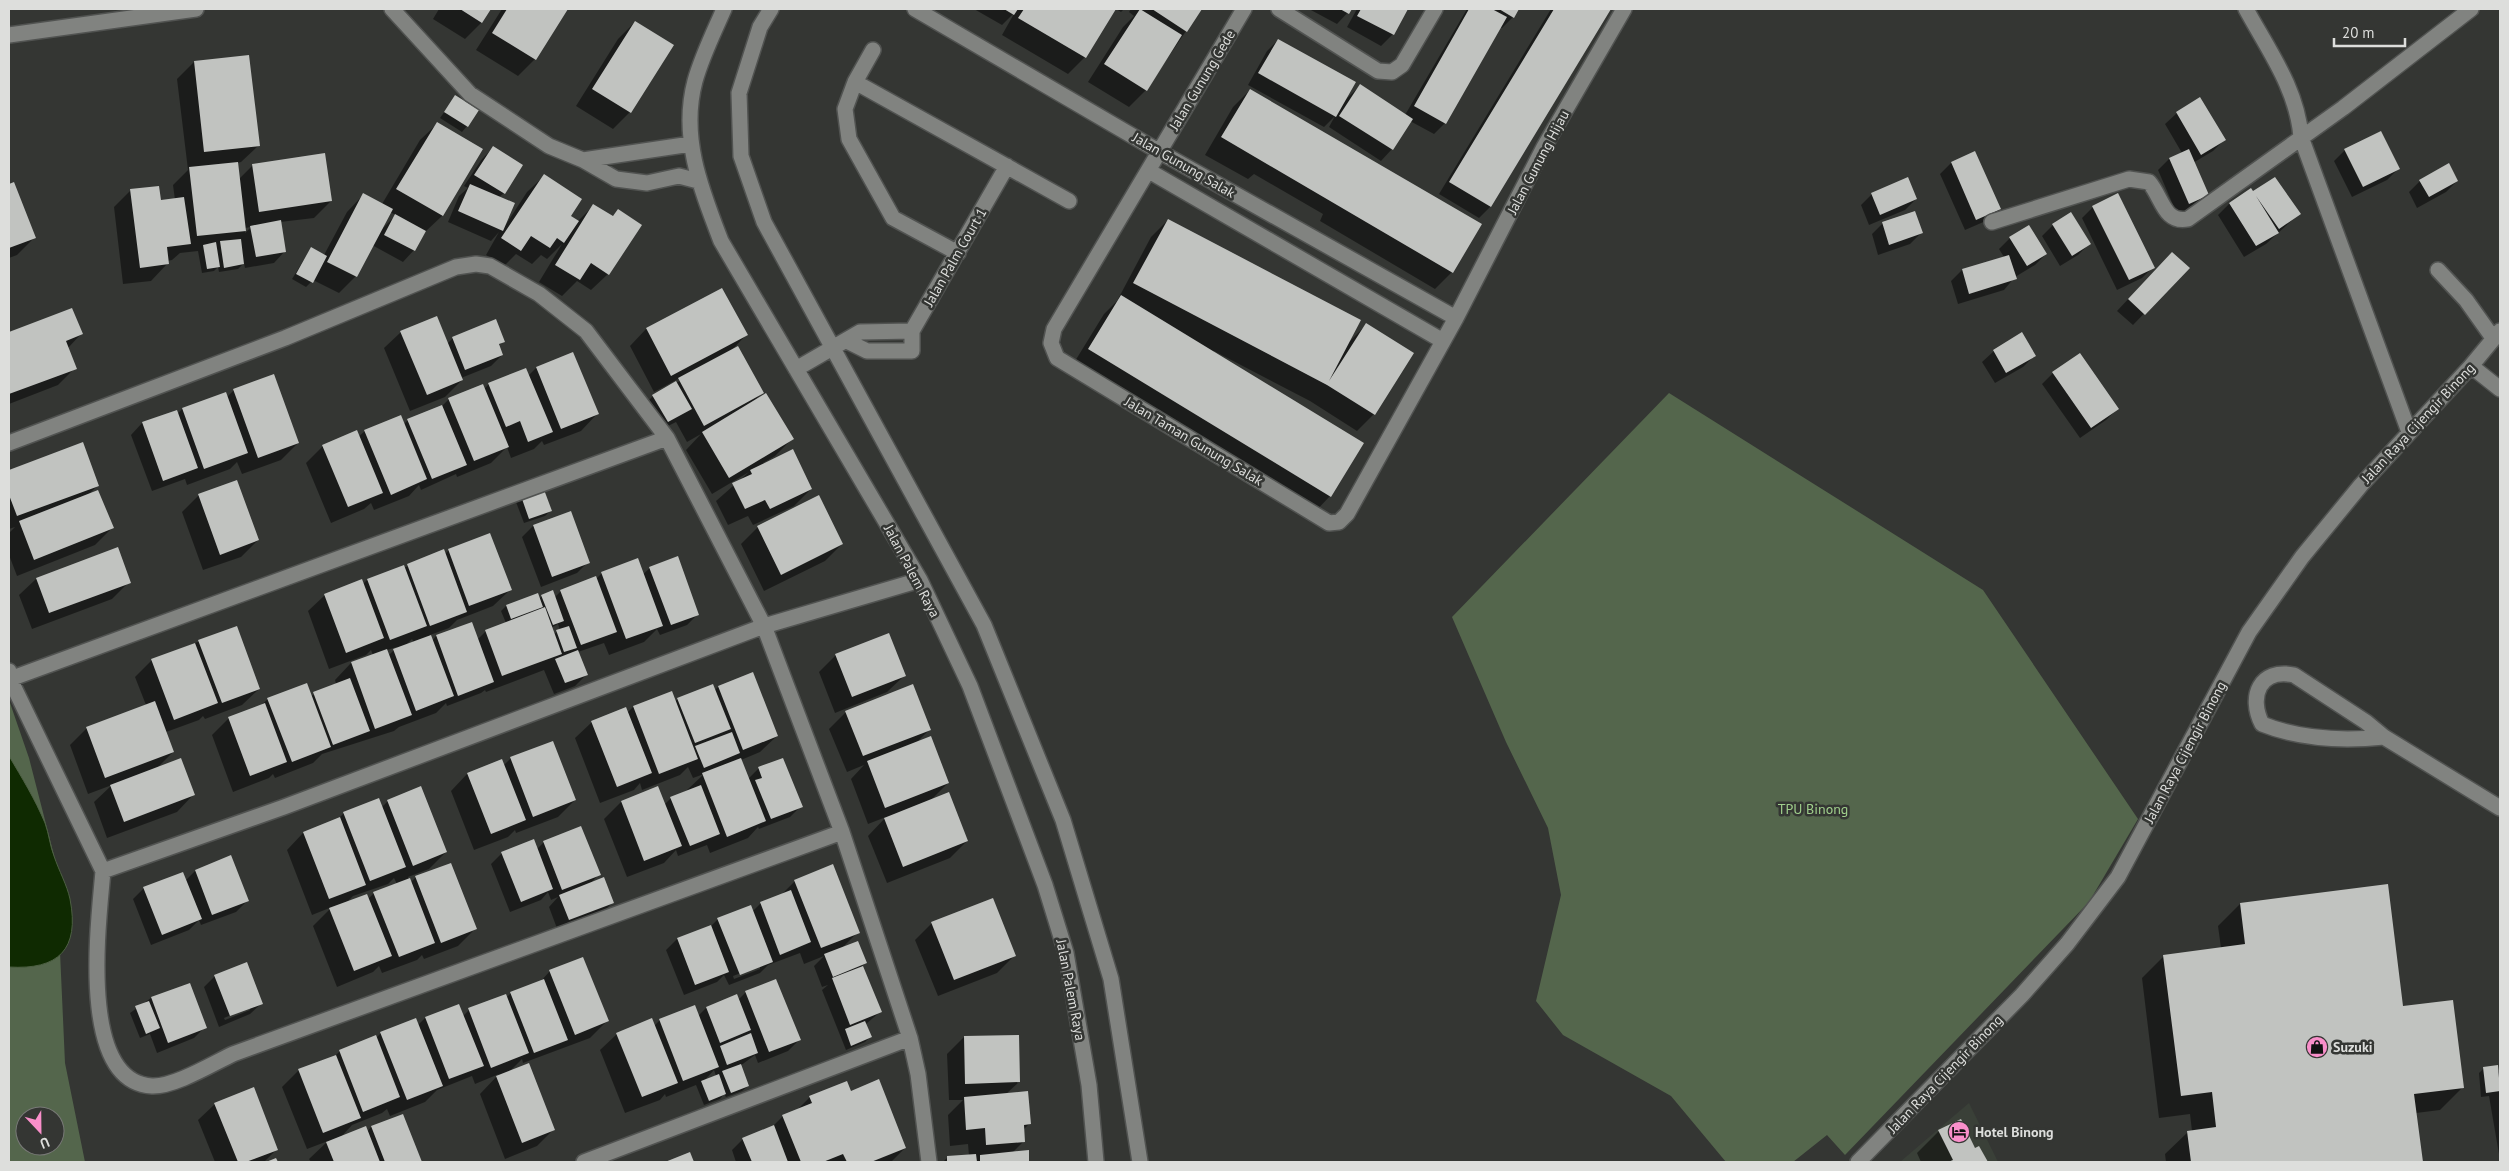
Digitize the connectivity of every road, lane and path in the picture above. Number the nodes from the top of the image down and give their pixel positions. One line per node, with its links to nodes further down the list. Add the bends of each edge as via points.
1 (196, 9): 12 (street)
2 (392, 9): 18 (street, via 470,94 549,146)
3 (724, 9): 16 (street, Jalan Palem Raya, via 696,80 690,115)
4 (771, 9): 31 (street, via 760,27 739,94 741,156 764,222)
5 (915, 9): 17 (street, Jalan Gunung Salak)
6 (1244, 9): 17 (street, Jalan Gunung Gede)
7 (1279, 9): 8 (street, via 1378,72 1392,72 1402,65)
8 (1435, 9)
9 (1624, 9): 26 (street, Jalan Gunung Hijau, via 1544,147)
10 (2246, 9): 15 (street, via 2291,91 2299,114)
11 (2471, 9): 15 (street)
12 (9, 35)
13 (872, 50): 14 (street)
14 (855, 82): 19 (street); 24 (street, via 845,109 849,138 893,218)
15 (2301, 137): 23 (street, via 2188,219 2176,220 2168,216 2149,182 2129,179); 35 (street)
16 (691, 144): 18 (street); 21 (street, Jalan Palem Raya)
17 (1160, 152): 20 (street, Jalan Gunung Gede); 26 (street, Jalan Gunung Salak)
18 (582, 160): 21 (street, via 616,179 640,182 679,176)
19 (1007, 166): 22 (street); 24 (street, Jalan Palm Court 1)
20 (1149, 171): 30 (street, Jalan Gunung Salak); 30 (street, Jalan Taman Gunung Salak, via 1054,329 1051,336 1053,351 1057,358 1329,523 1339,522 1347,514)
21 (698, 181): 33 (street, Jalan Palem Raya, via 721,242)
22 (1069, 200)
23 (1992, 222)
24 (958, 253): 27 (street, Jalan Palm Court 1)
25 (2438, 270): 28 (street)
26 (1456, 318): 30 (street, Jalan Gunung Hijau)
27 (912, 331): 29 (street, via 860,332); 29 (street, via 912,351 867,351)
28 (2497, 334): 32 (street, Jalan Raya Cijengir Binong)
29 (847, 341): 31 (street)
30 (1443, 341)
31 (832, 349): 33 (street); 49 (street, via 984,626 1063,820 1111,979)
32 (2471, 366): 34 (street); 35 (street, Jalan Raya Cijengir Binong)
33 (796, 369): 38 (street, Jalan Palem Raya)
34 (2500, 389)
35 (2408, 432): 50 (street, Jalan Raya Cijengir Binong, via 2302,556 2249,632 2118,877 2067,944 2022,995)
36 (667, 438): 37 (street, via 586,331 539,294 490,266 476,264 456,267 285,338); 39 (street); 40 (street)
37 (9, 443)
38 (920, 580): 39 (street); 48 (street, Jalan Palem Raya, via 970,686 1044,885 1066,954 1090,1085)
39 (764, 626): 43 (street); 44 (street, via 303,800)
40 (10, 675): 44 (street)
41 (2384, 737): 41 (street, via 2355,740 2282,732 2262,724 2255,705 2260,686 2272,675 2294,676); 42 (street)
42 (2500, 808)
43 (842, 832): 44 (street, via 233,1054 159,1086 139,1083 125,1075 115,1063 101,1024 96,957); 45 (street)
44 (103, 871)
45 (910, 1038): 46 (street); 47 (street)
46 (584, 1162)
47 (929, 1162)
48 (1096, 1162)
49 (1140, 1162)
50 (1858, 1162)

